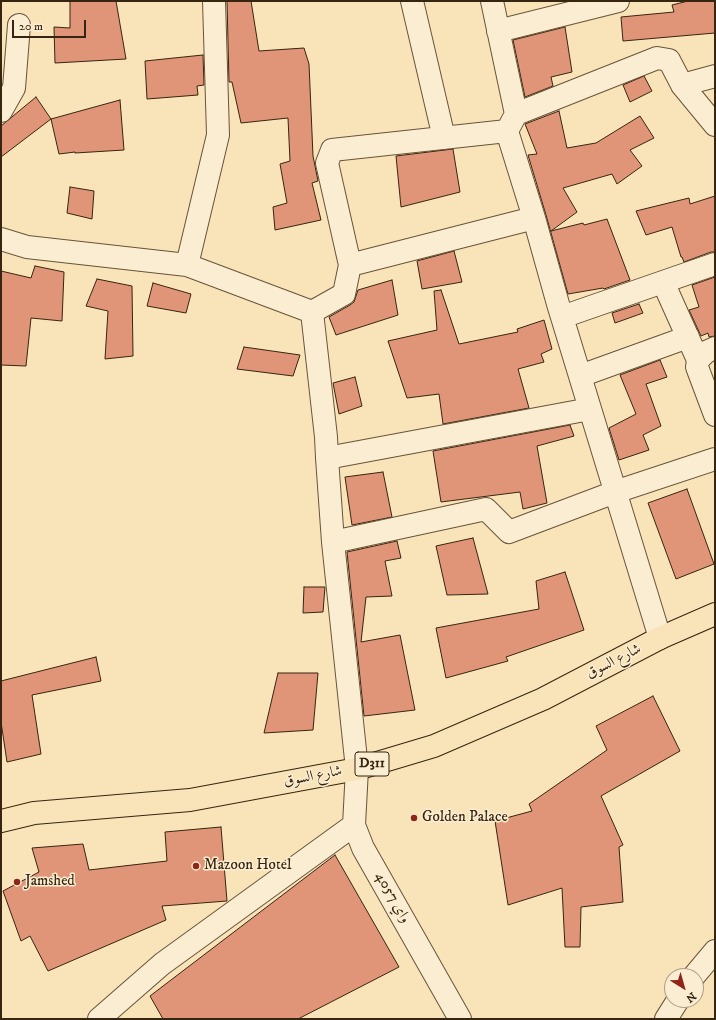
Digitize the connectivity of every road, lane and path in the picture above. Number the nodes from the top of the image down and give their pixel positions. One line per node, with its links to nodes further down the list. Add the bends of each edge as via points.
1 (214, 1): 16 (street, via 218,135)
2 (412, 1): 12 (street)
3 (492, 1): 6 (street)
4 (618, 1): 6 (street)
5 (19, 25): 9 (street, via 14,88)
6 (498, 31): 10 (street)
7 (715, 76): 8 (street)
8 (682, 85): 10 (street, via 669,60 657,58); 11 (street)
9 (1, 111)
10 (512, 122): 12 (street); 13 (street)
11 (715, 125)
12 (444, 138): 17 (street, via 332,150 327,163)
13 (534, 218): 17 (street); 20 (street)
14 (1, 239): 16 (street, via 28,247)
15 (715, 264): 18 (street)
16 (188, 265): 19 (street)
17 (350, 265): 19 (street, via 344,294)
18 (663, 282): 20 (street); 21 (street)
19 (312, 312): 26 (street, واي 4057)
20 (562, 317): 23 (street)
21 (688, 338): 22 (street); 23 (street)
22 (706, 354): 25 (street, via 697,367)
23 (580, 376): 24 (street)
24 (590, 409): 26 (street); 28 (street)
25 (715, 415)
26 (327, 458): 29 (street, واي 4057)
27 (715, 459): 28 (street)
28 (616, 492): 29 (street, via 509,532 486,509); 31 (street)
29 (333, 542): 32 (street, واي 4057)
30 (715, 614): 31 (main road, شارع السوق / D311)
31 (660, 638): 32 (main road, شارع السوق / D311, via 543,699 434,746)
32 (357, 768): 33 (main road, شارع السوق / D311, via 190,800 34,813); 34 (street, واي 4057)
33 (1, 821)
34 (354, 826): 38 (street, via 162,964); 39 (street, واي 4057, via 363,848)
35 (715, 951): 36 (street)
36 (701, 968)
37 (673, 1008): 40 (street)
38 (99, 1019)
39 (460, 1019)
40 (666, 1019)

